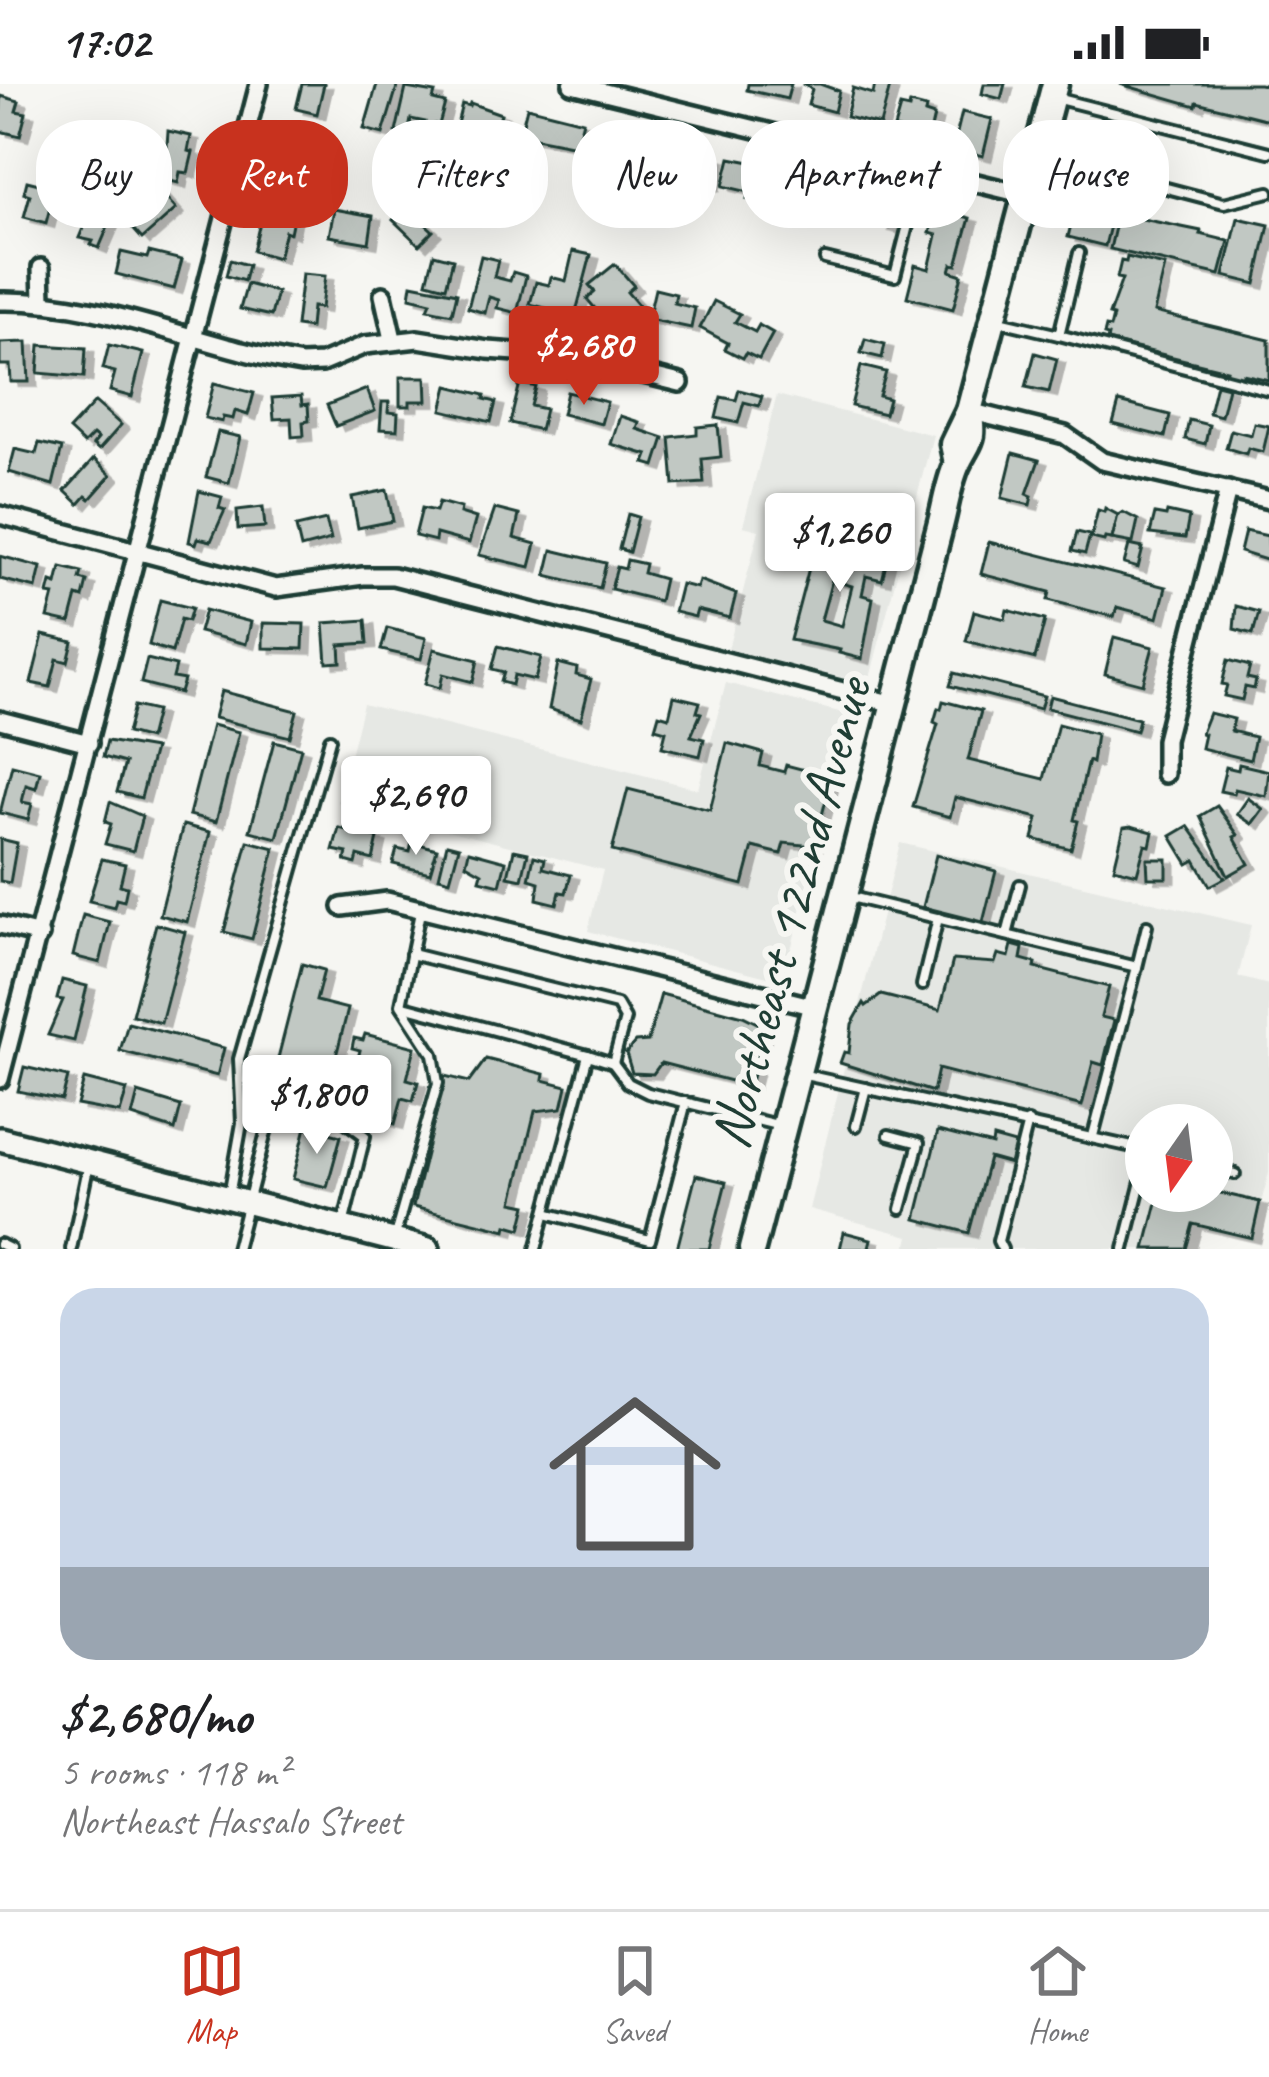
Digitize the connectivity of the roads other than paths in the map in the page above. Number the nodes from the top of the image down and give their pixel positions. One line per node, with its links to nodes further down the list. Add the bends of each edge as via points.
1 (259, 84): 18 (street)
2 (572, 84): 4 (street)
3 (1053, 91): 5 (lane)
4 (741, 126)
5 (1269, 152)
6 (1169, 189): 7 (lane, via 1225,203)
7 (1269, 192)
8 (907, 228): 11 (lane, via 895,276)
9 (1017, 228): 16 (main road, Northeast 122nd Avenue)
10 (1078, 253): 17 (lane)
11 (825, 260)
12 (41, 268): 14 (street)
13 (383, 295): 19 (street)
14 (42, 300): 15 (street); 18 (street)
15 (0, 301)
16 (993, 320): 17 (lane); 22 (main road, Northeast 122nd Avenue)
17 (1060, 334): 21 (lane)
18 (195, 338): 19 (street, via 301,364); 26 (street)
19 (393, 339): 20 (street, via 571,356)
20 (680, 383)
21 (1269, 390)
22 (969, 411): 23 (street, via 1065,435 1102,461); 27 (main road, Northeast 122nd Avenue, via 974,434 957,463)
23 (1228, 490): 24 (street); 31 (street, via 1165,740)
24 (1269, 500)
25 (0, 515): 26 (street)
26 (139, 551): 27 (street, via 277,587 393,576); 30 (street)
27 (894, 704): 33 (main road, Northeast 122nd Avenue)
28 (0, 720): 30 (street)
29 (330, 739): 60 (lane, via 239,1059)
30 (89, 743): 39 (street)
31 (1165, 774)
32 (1020, 885): 40 (lane)
33 (844, 895): 36 (lane); 45 (main road, Northeast 122nd Avenue)
34 (342, 907): 35 (street, via 387,901)
35 (421, 909): 41 (lane); 45 (street)
36 (938, 918): 40 (lane); 43 (lane)
37 (0, 925): 39 (street)
38 (1147, 926): 42 (lane)
39 (40, 935): 49 (street)
40 (1007, 935): 42 (lane)
41 (411, 954): 44 (lane); 47 (lane, via 617,1004 626,1018)
42 (1137, 967): 56 (lane)
43 (922, 985)
44 (401, 1005): 46 (lane); 65 (lane, via 433,1054 438,1083)
45 (814, 1007): 48 (main road, Northeast 122nd Avenue)
46 (588, 1055): 47 (lane); 63 (lane)
47 (613, 1064): 51 (lane, via 628,1083)
48 (797, 1074): 50 (lane); 53 (main road, Northeast 122nd Avenue)
49 (0, 1079)
50 (866, 1088): 52 (lane); 54 (lane)
51 (686, 1102): 53 (lane); 63 (lane, via 650,1240)
52 (1028, 1122): 56 (lane); 73 (lane)
53 (784, 1126): 72 (main road, Northeast 122nd Avenue)
54 (856, 1126)
55 (889, 1135): 61 (lane, via 919,1143)
56 (1094, 1136): 58 (lane)
57 (0, 1139): 59 (main road)
58 (1125, 1144)
59 (90, 1162): 60 (main road); 68 (lane)
60 (238, 1200): 64 (main road); 64 (lane, via 271,1113 289,1100 335,1114 364,1136); 69 (lane)
61 (901, 1209)
62 (1133, 1212): 74 (lane)
63 (546, 1213): 71 (lane)
64 (342, 1227): 65 (main road)
65 (393, 1240): 70 (main road)
66 (0, 1244): 67 (lane)
67 (10, 1249)
68 (71, 1249)
69 (236, 1249)
70 (428, 1249)
71 (536, 1249)
72 (752, 1249)
73 (1002, 1249)
74 (1124, 1249)

